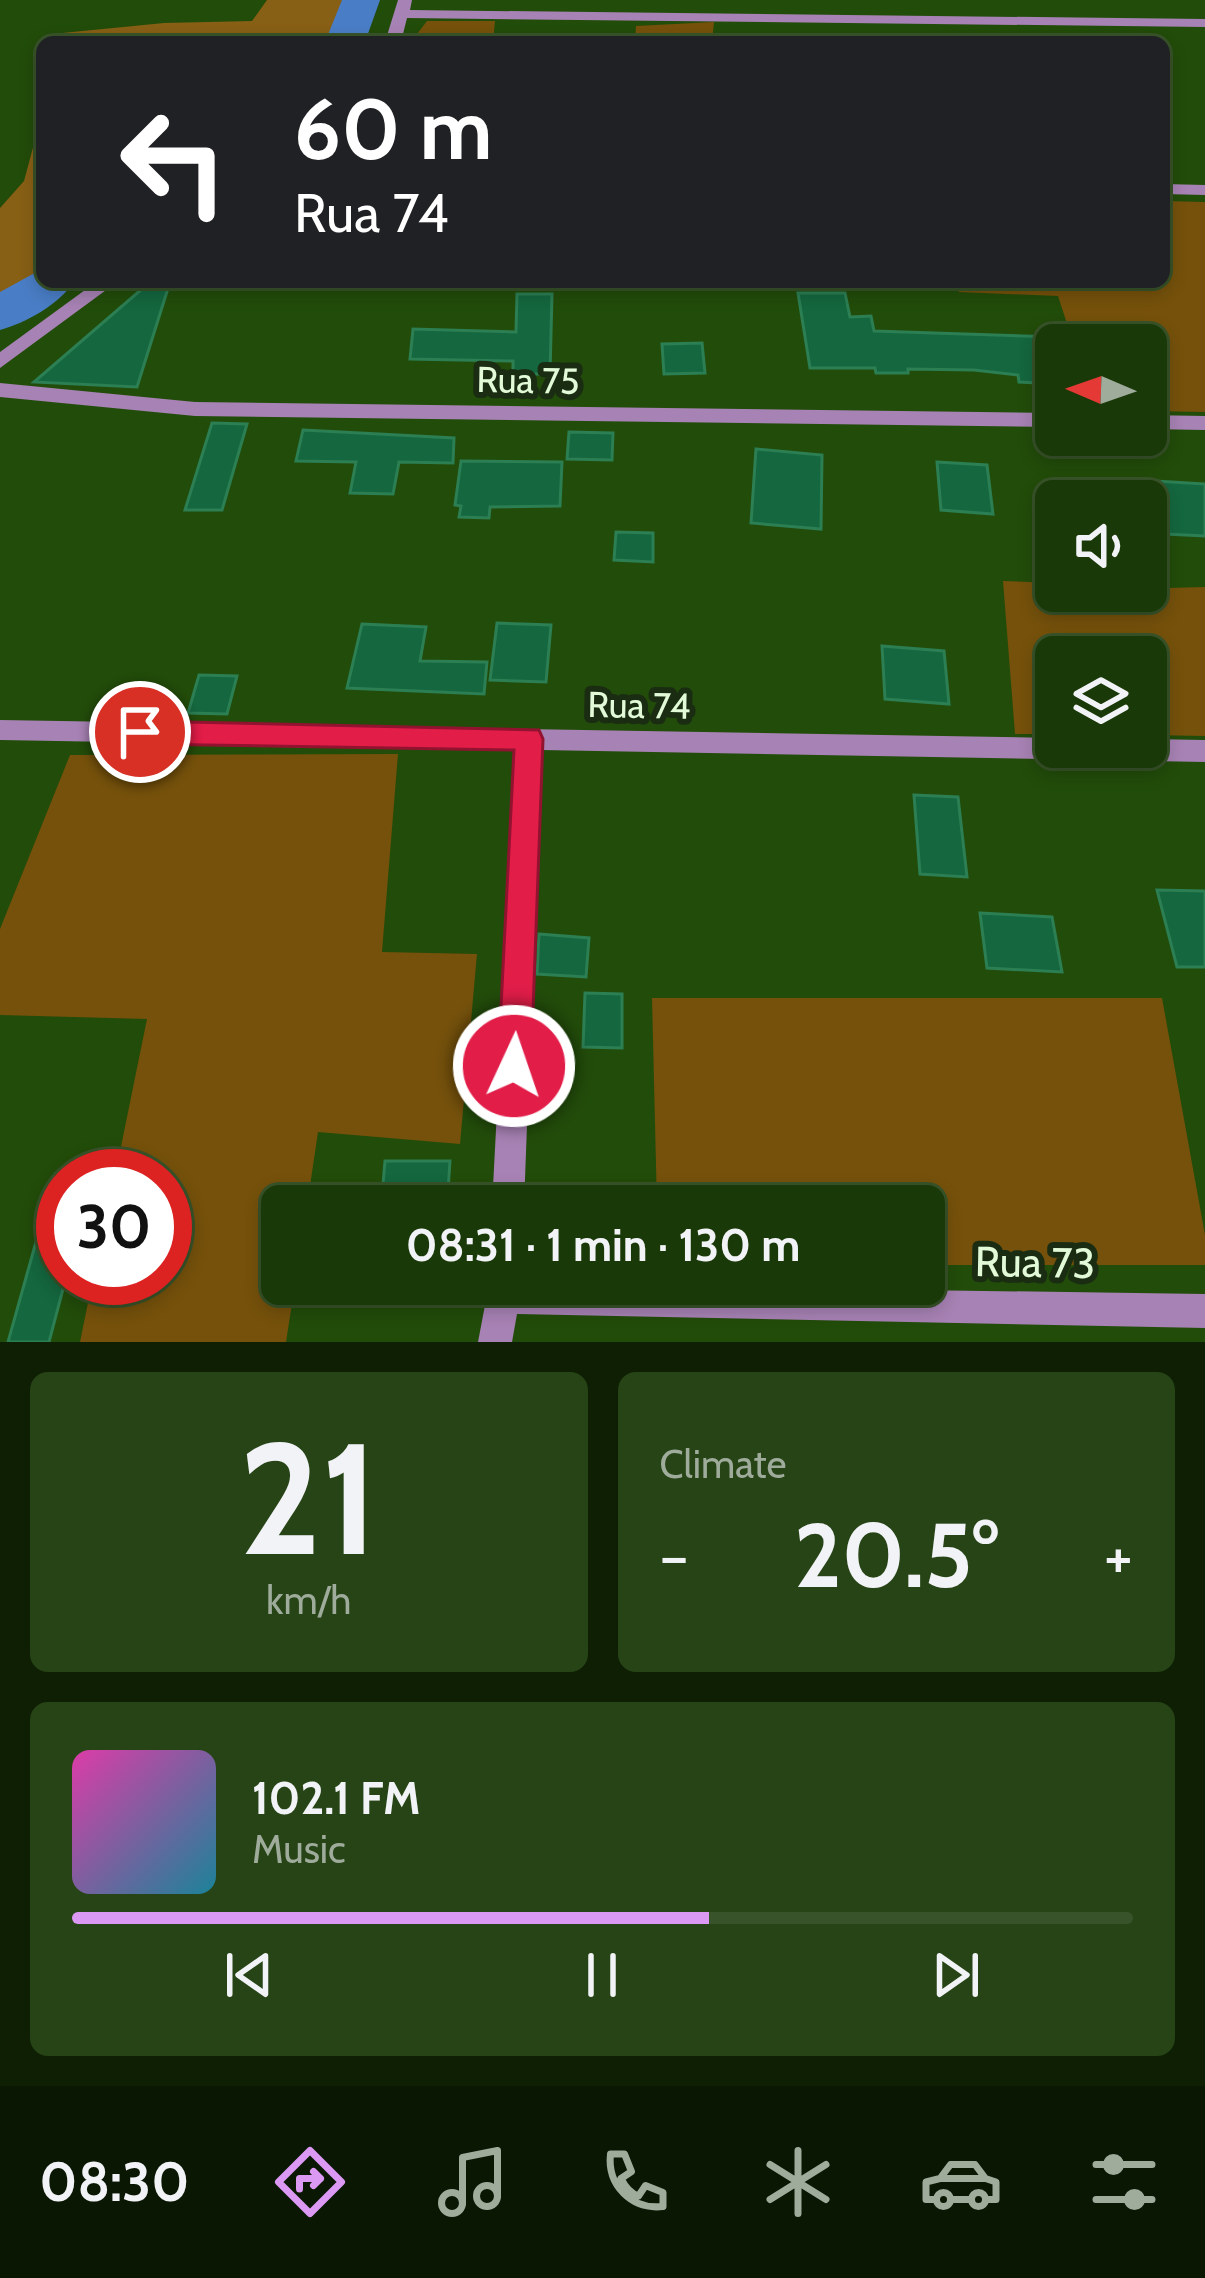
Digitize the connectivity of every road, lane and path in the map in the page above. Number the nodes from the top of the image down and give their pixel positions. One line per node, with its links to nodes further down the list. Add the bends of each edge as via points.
1 (405, 7): 2 (street); 3 (street)
2 (1205, 23)
3 (395, 36)
4 (1170, 189): 5 (street)
5 (1205, 190)
6 (100, 288): 7 (street)
7 (0, 362)
8 (0, 391): 9 (street, Rua 75, via 195,409)
9 (1035, 420)
10 (1167, 422): 11 (street)
11 (1205, 423)
12 (0, 730): 13 (street, Rua 74)
13 (529, 739): 14 (street, Rua 74); 15 (street)
14 (1205, 751)
15 (509, 1185)
16 (945, 1303): 18 (street, Rua 73)
17 (501, 1305): 19 (street)
18 (1205, 1311)
19 (495, 1342)

